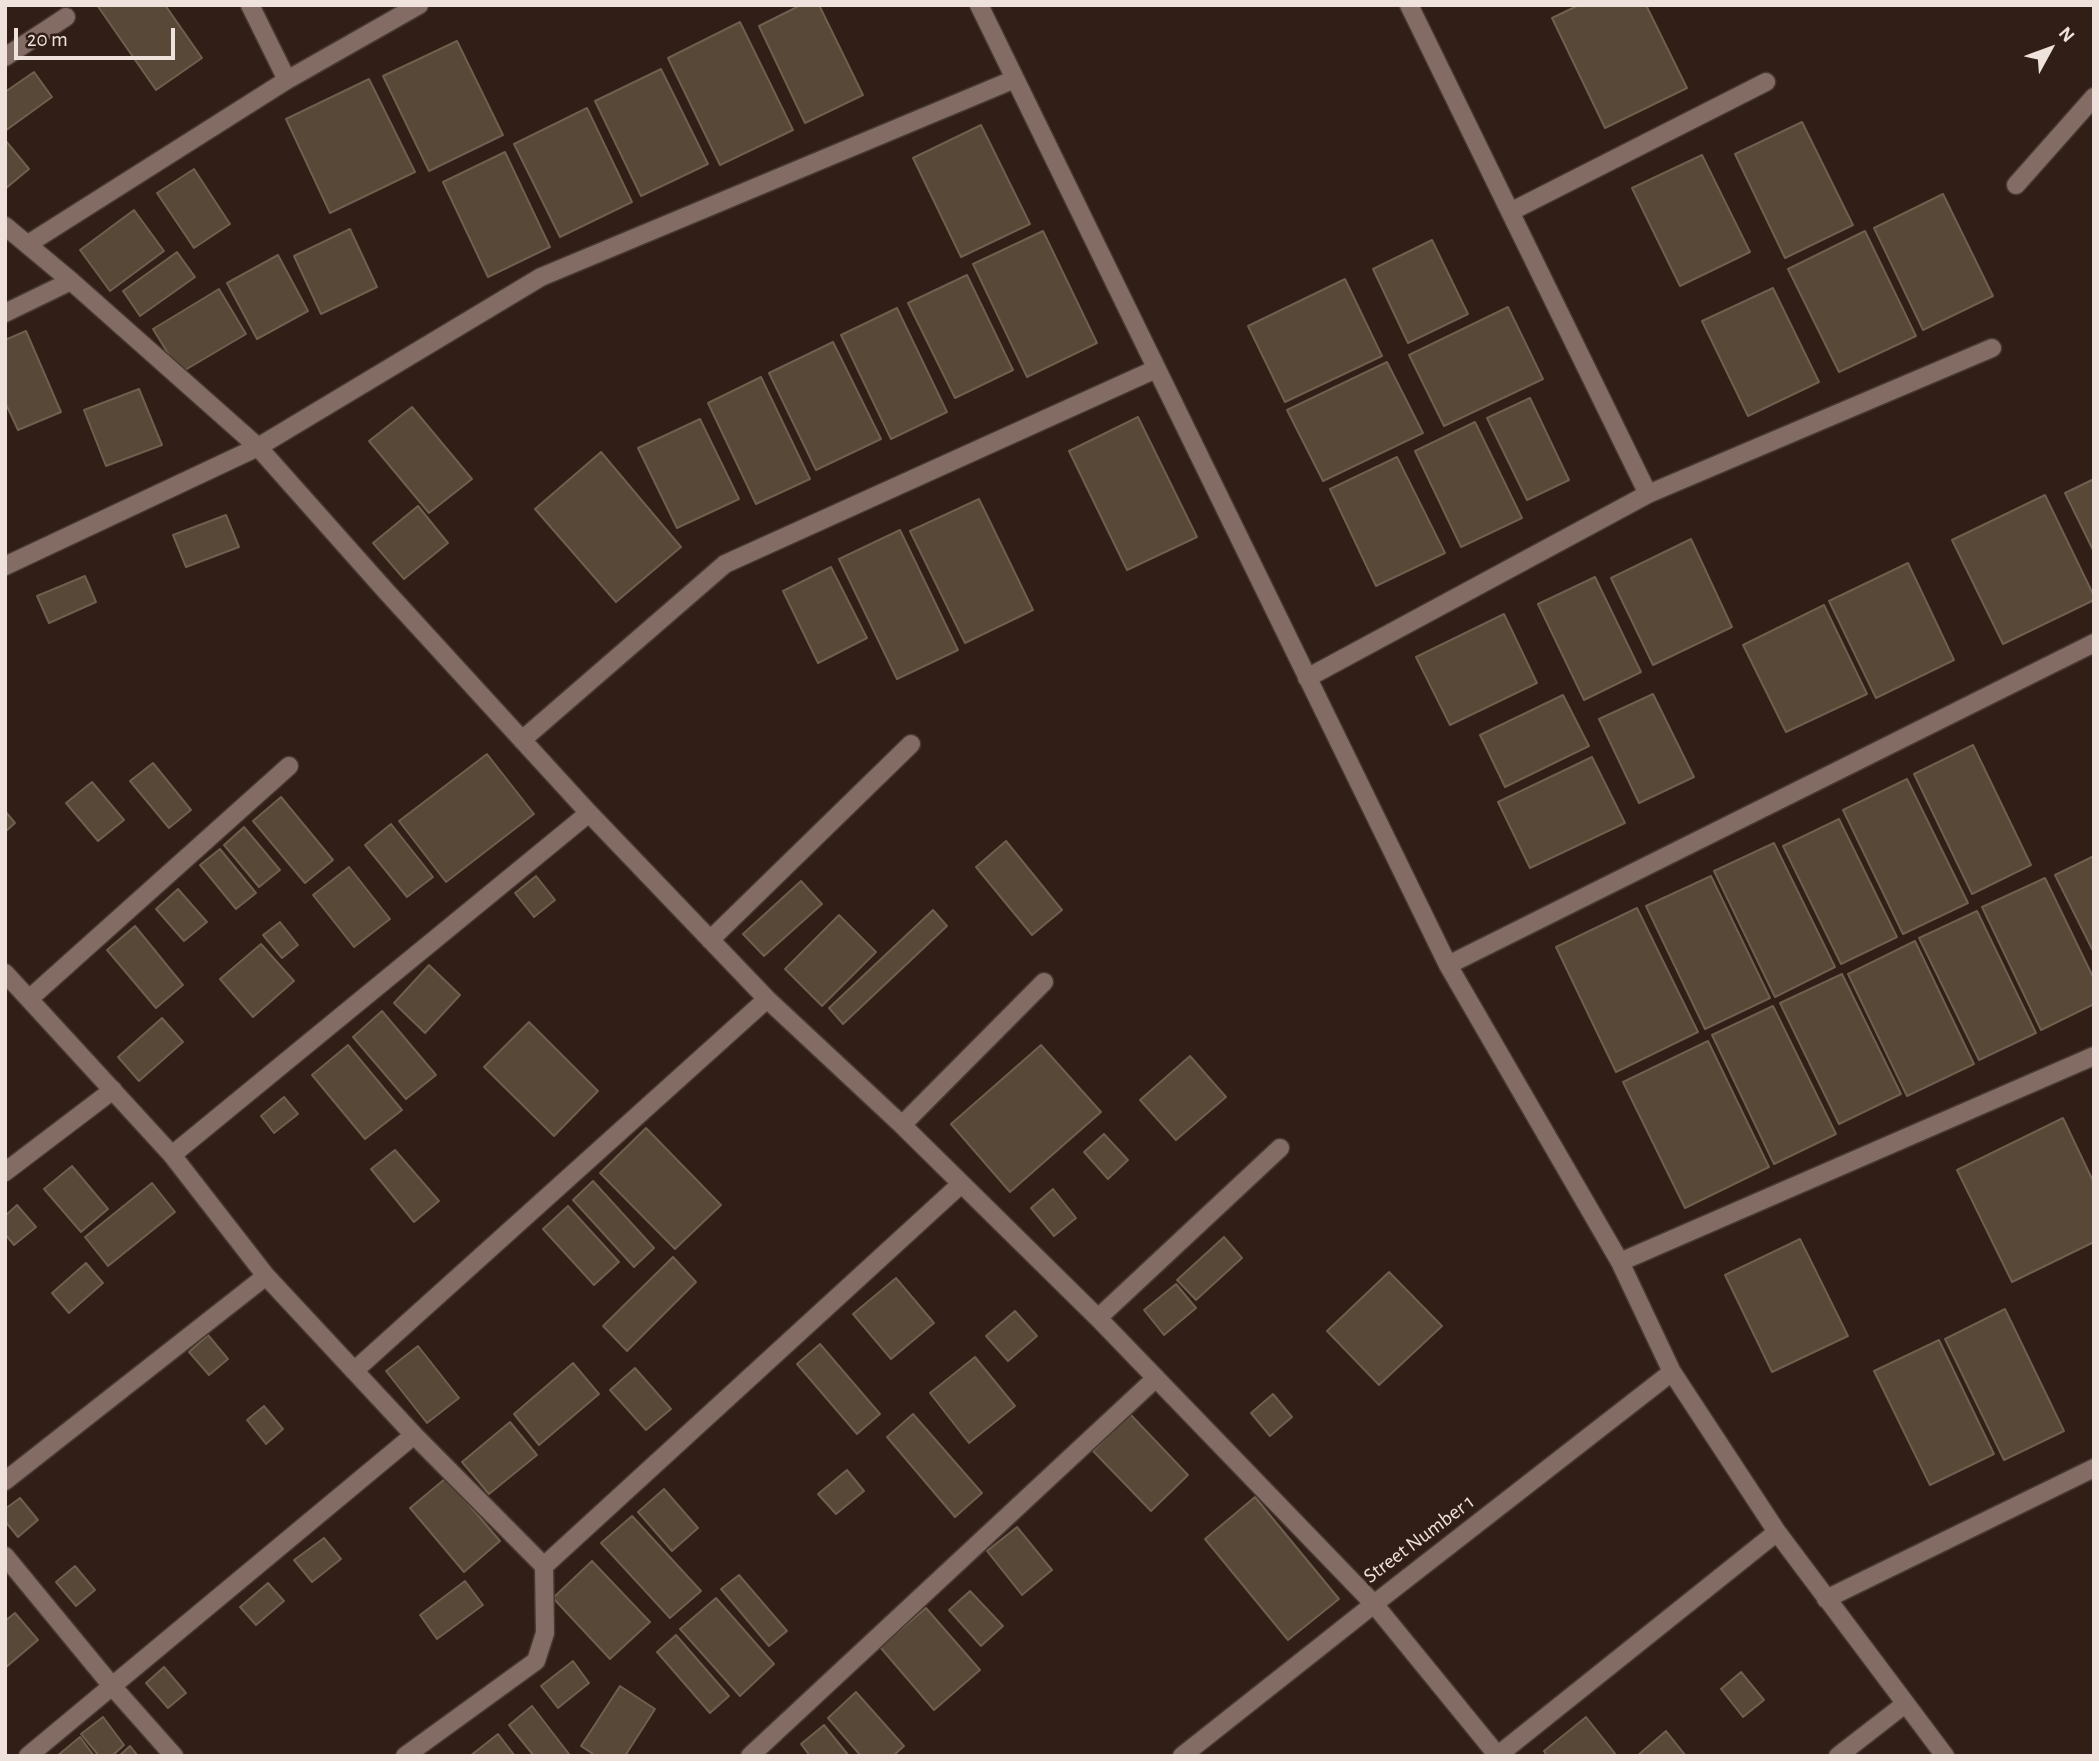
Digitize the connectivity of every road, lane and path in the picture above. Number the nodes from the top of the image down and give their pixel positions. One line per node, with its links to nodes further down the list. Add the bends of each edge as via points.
1 (250, 5): 8 (street)
2 (419, 5): 8 (street)
3 (979, 5): 7 (street)
4 (1409, 5): 12 (street)
5 (66, 17): 6 (street)
6 (5, 57)
7 (1015, 79): 18 (street); 19 (street, via 541,277)
8 (287, 80): 14 (street)
9 (1766, 82): 12 (street)
10 (2094, 97): 11 (street)
11 (2016, 185)
12 (1510, 212): 20 (street)
13 (5, 226): 14 (street, Street Number 1)
14 (27, 244): 15 (street, Street Number 1)
15 (71, 281): 16 (street); 19 (street, Street Number 1)
16 (5, 313)
17 (1992, 348): 20 (street)
18 (1156, 369): 23 (street); 24 (street, via 725,564)
19 (258, 447): 21 (street); 24 (street, Street Number 1)
20 (1648, 494): 23 (street)
21 (5, 566)
22 (2094, 643): 29 (street)
23 (1307, 678): 29 (street)
24 (523, 740): 27 (street, Street Number 1)
25 (911, 744): 28 (street)
26 (289, 766): 32 (street)
27 (589, 813): 28 (street, Street Number 1); 38 (street)
28 (710, 940): 33 (street, Street Number 1)
29 (1448, 965): 41 (street)
30 (5, 974): 32 (street)
31 (1044, 982): 36 (street)
32 (29, 999): 35 (street)
33 (767, 999): 36 (street, Street Number 1); 44 (street)
34 (2094, 1056): 41 (street)
35 (113, 1090): 38 (street); 39 (street)
36 (902, 1125): 40 (street, Street Number 1)
37 (1280, 1148): 43 (street)
38 (172, 1155): 42 (street)
39 (5, 1172)
40 (961, 1184): 43 (street, Street Number 1); 52 (street)
41 (1620, 1262): 45 (street)
42 (266, 1276): 44 (street); 49 (street)
43 (1098, 1318): 46 (street, Street Number 1)
44 (354, 1371): 47 (street)
45 (1672, 1372): 50 (street); 54 (street, Street Number 1)
46 (1156, 1378): 54 (street, Street Number 1); 60 (street)
47 (414, 1435): 52 (street); 55 (street)
48 (2094, 1468): 53 (street)
49 (5, 1481)
50 (1777, 1532): 53 (street); 62 (street)
51 (5, 1556): 55 (street)
52 (544, 1566): 59 (street, via 545,1633 536,1661)
53 (1826, 1599): 56 (street)
54 (1374, 1604): 61 (street); 62 (street)
55 (112, 1686): 57 (street); 58 (street)
56 (1905, 1704): 63 (street); 64 (street)
57 (28, 1756)
58 (174, 1756)
59 (405, 1756)
60 (750, 1756)
61 (1182, 1756)
62 (1497, 1756)
63 (1838, 1756)
64 (1945, 1756)

